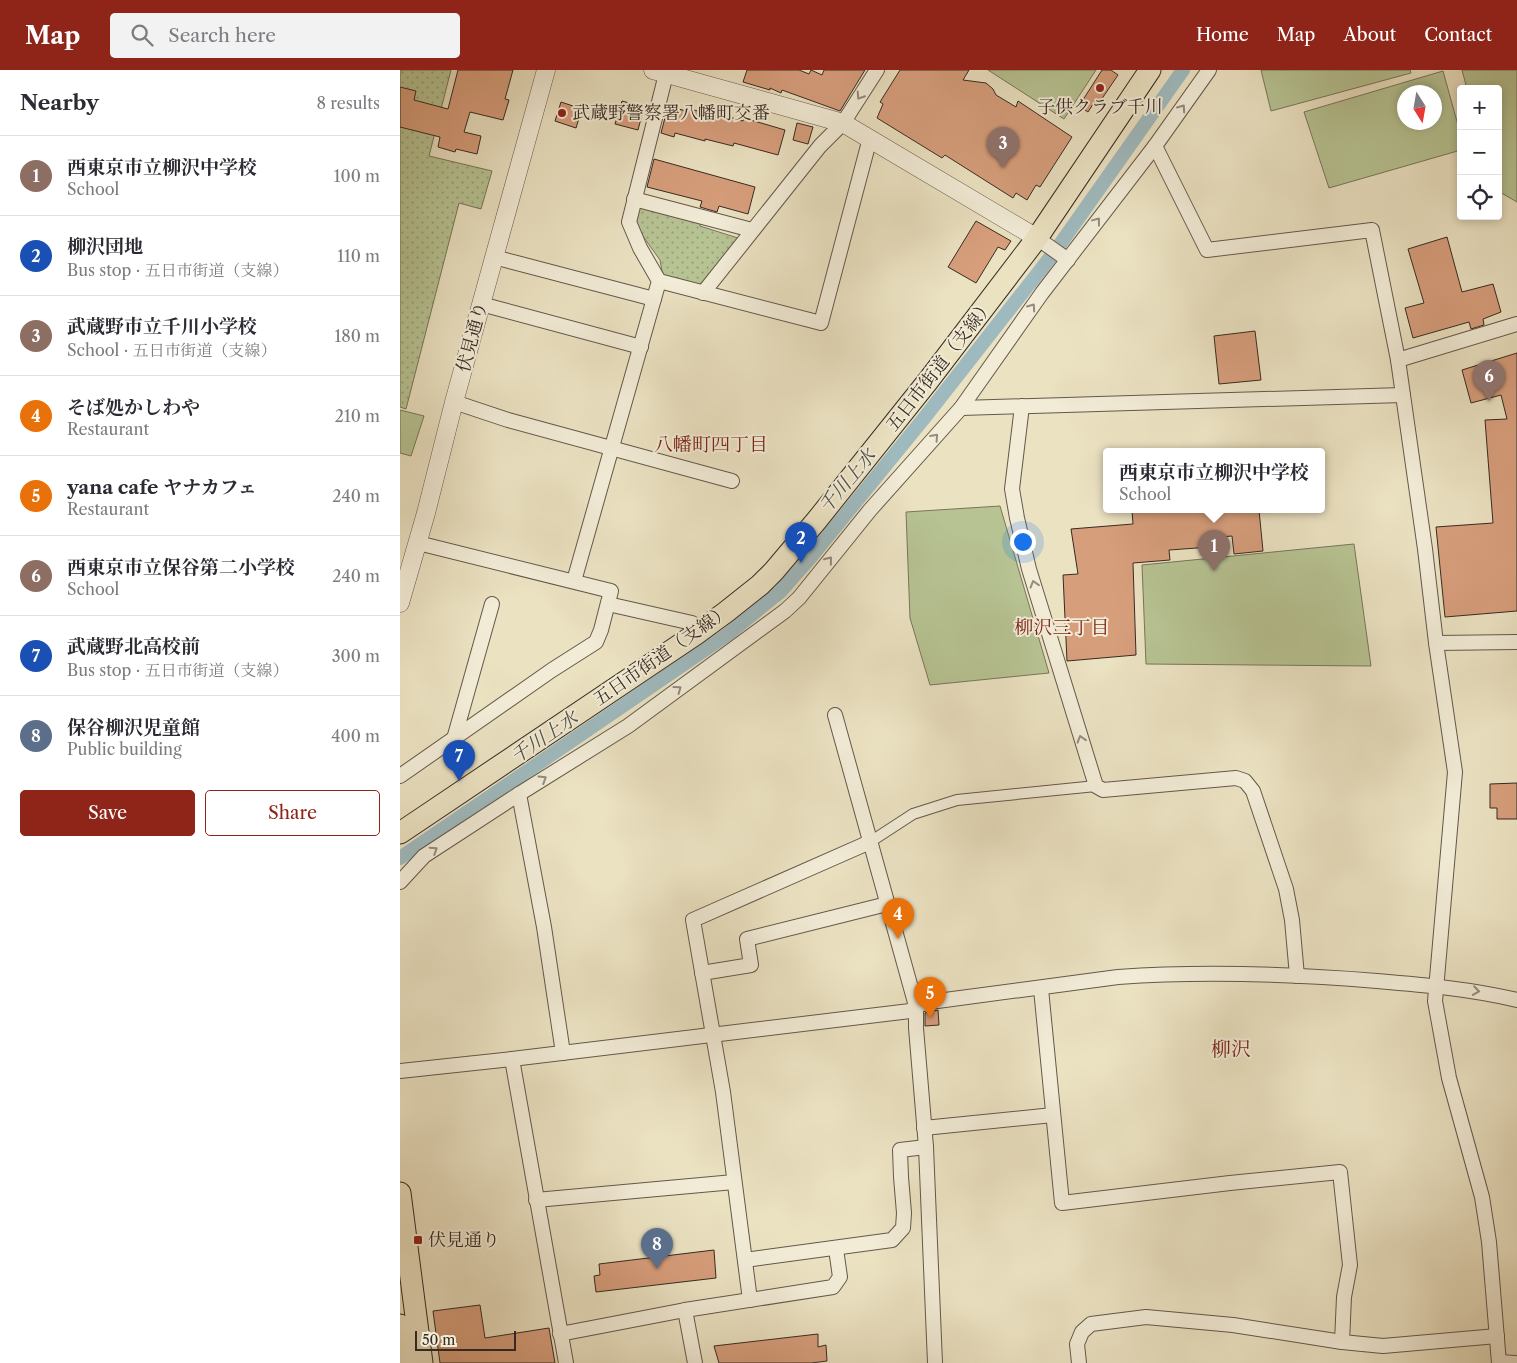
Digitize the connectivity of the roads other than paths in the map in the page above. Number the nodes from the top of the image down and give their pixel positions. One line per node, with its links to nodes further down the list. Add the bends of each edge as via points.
1 (546, 70): 12 (street, 伏見通り)
2 (877, 70): 6 (street, one-way to 6)
3 (1150, 70): 11 (main road, 五日市街道（支線）)
4 (1209, 70): 8 (street, one-way to 4)
5 (659, 72): 6 (street); 9 (street)
6 (843, 123): 7 (street); 10 (street, via 820,146)
7 (870, 138): 11 (street); 15 (street, via 821,323)
8 (1155, 146): 13 (street, one-way to 8); 20 (street, via 1207,250 1372,230)
9 (634, 199): 10 (street); 14 (street, via 629,222)
10 (752, 230): 15 (street)
11 (1037, 238): 13 (street); 32 (main road, 五日市街道（支線）, via 794,548 760,584)
12 (494, 257): 16 (street); 17 (street, 伏見通り)
13 (1068, 260): 24 (street, one-way to 13)
14 (659, 281): 15 (street); 16 (street)
15 (703, 293)
16 (654, 299): 19 (street)
17 (481, 304): 19 (street); 22 (street, 伏見通り)
18 (1517, 324): 20 (street)
19 (640, 347): 25 (street)
20 (1398, 360): 21 (street)
21 (1403, 395): 23 (street); 34 (street)
22 (454, 402): 25 (street); 27 (street, 伏見通り)
23 (1022, 406): 24 (street); 38 (street, one-way to 23, via 1029,569 1017,518 1012,489)
24 (961, 408): 39 (street, one-way to 24, via 628,726 785,611)
25 (612, 448): 26 (street); 28 (street)
26 (732, 480)
27 (418, 543): 28 (street); 29 (street, 伏見通り)
28 (574, 581): 31 (street, via 611,591)
29 (400, 604)
30 (492, 604): 36 (street)
31 (608, 604): 32 (street, via 692,623); 36 (street, via 596,642)
32 (696, 634): 40 (main road, 五日市街道（支線）)
33 (1517, 642): 34 (street)
34 (1436, 643): 46 (street, via 1455,772)
35 (835, 715): 41 (street)
36 (454, 740): 37 (street)
37 (400, 776)
38 (1096, 786): 41 (street, via 957,800 913,814); 45 (street, via 1103,790 1236,778 1244,781 1253,791 1286,889)
39 (519, 794): 42 (street, one-way to 39, via 424,856); 51 (street)
40 (400, 833)
41 (870, 842): 43 (street); 44 (street, via 693,920)
42 (400, 882)
43 (887, 904): 44 (street, via 747,939 751,965); 49 (street)
44 (702, 973): 50 (street)
45 (1297, 976): 46 (street); 47 (street, via 1148,975)
46 (1435, 986): 48 (street, one-way to 48); 66 (street, via 1434,1001 1449,1078 1482,1196)
47 (1041, 989): 49 (street); 54 (street)
48 (1517, 1000)
49 (916, 1006): 50 (street, via 910,1010); 55 (street)
50 (713, 1035): 51 (street); 57 (street)
51 (563, 1053): 52 (street)
52 (512, 1059): 53 (street); 59 (street)
53 (400, 1071)
54 (1053, 1115): 55 (street); 67 (street, via 1062,1204 1340,1172 1350,1265 1344,1297)
55 (924, 1128): 56 (street)
56 (926, 1147): 60 (street, via 900,1150 903,1228 892,1240); 73 (street)
57 (734, 1182): 59 (street); 61 (street)
58 (400, 1193): 70 (main road)
59 (536, 1200): 65 (street)
60 (836, 1249): 61 (street); 62 (street, via 840,1277 833,1287)
61 (745, 1260): 62 (street)
62 (750, 1300): 63 (street)
63 (685, 1310): 65 (street); 72 (street)
64 (400, 1325): 69 (main road)
65 (560, 1334): 71 (street)
66 (1497, 1336): 67 (street, via 1383,1346); 68 (street)
67 (1342, 1342): 74 (street, via 1233,1325 1146,1317 1091,1324 1082,1332 1077,1344)
68 (1500, 1362): 75 (street)
69 (406, 1363)
70 (422, 1363)
71 (566, 1363)
72 (695, 1363)
73 (935, 1363)
74 (1080, 1363)
75 (1515, 1363)

